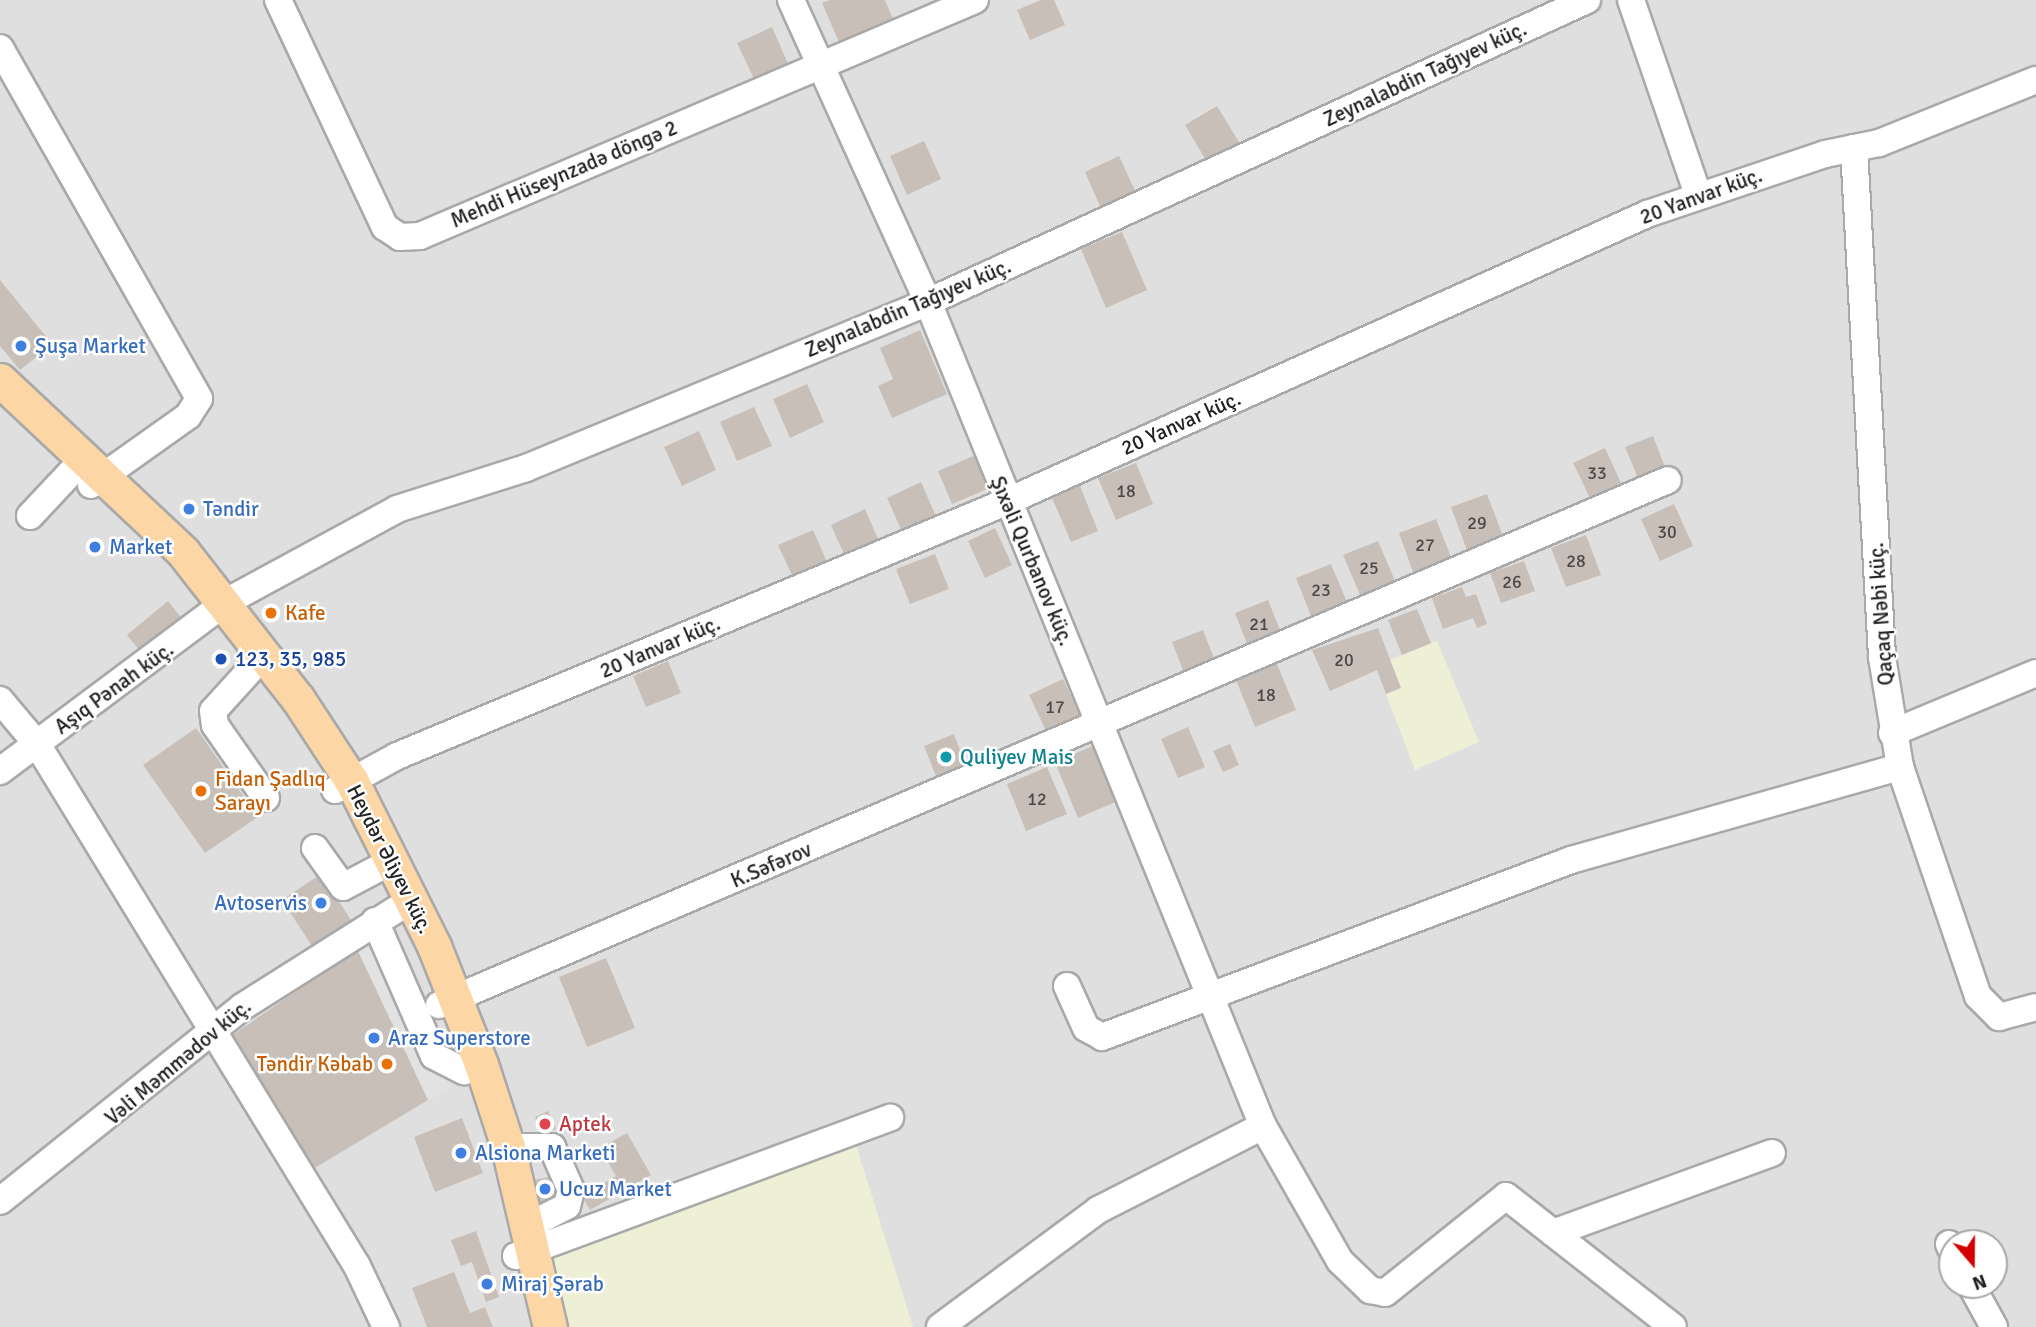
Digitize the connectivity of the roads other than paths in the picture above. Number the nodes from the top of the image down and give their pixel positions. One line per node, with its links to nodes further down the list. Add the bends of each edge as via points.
1 (278, 0): 7 (street, Mehdi Hüseynzadə döngə 2, via 385,227 400,237 420,236)
2 (791, 0): 7 (street, Şıxəli Qurbanov küç.)
3 (975, 0): 7 (street, Mehdi Hüseynzadə döngə 2)
4 (1587, 0): 11 (street, Zeynalabdin Tağıyev küç.)
5 (1631, 0): 10 (street)
6 (0, 48): 14 (street, via 199,399 188,416)
7 (821, 63): 11 (street, Şıxəli Qurbanov küç.)
8 (2036, 80): 9 (street, 20 Yanvar küç., via 1943,120)
9 (1854, 148): 10 (street, 20 Yanvar küç.); 23 (street, Qaçaq Nəbi küç., via 1882,657)
10 (1698, 195): 16 (street, 20 Yanvar küç.)
11 (928, 302): 16 (street, Şıxəli Qurbanov küç.); 18 (street, Zeynalabdin Tağıyev küç., via 526,468 397,509)
12 (0, 380): 14 (main road, Heydər Əliyev küç.)
13 (0, 404): 14 (main road, Heydər Əliyev küç.)
14 (90, 476): 17 (street); 18 (main road, Heydər Əliyev küç.)
15 (1668, 480): 22 (street, K.Səfərov)
16 (1006, 502): 22 (street, Şıxəli Qurbanov küç.); 27 (street, 20 Yanvar küç.)
17 (30, 516)
18 (219, 608): 19 (main road, Heydər Əliyev küç.); 24 (street, Aşıq Pənah küç.); 27 (main road, Heydər Əliyev küç.)
19 (253, 667): 27 (main road, Heydər Əliyev küç.); 28 (street, via 213,711 215,725)
20 (2036, 673): 23 (street)
21 (0, 700): 24 (street)
22 (1103, 726): 33 (street, Şıxəli Qurbanov küç.); 34 (street, K.Səfərov)
23 (1892, 733): 25 (street, Qaçaq Nəbi küç.)
24 (37, 744): 26 (street, Aşıq Pənah küç.); 36 (street)
25 (1900, 768): 33 (street, via 1571,860); 35 (street, Qaçaq Nəbi küç., via 1978,996 2000,1017)
26 (0, 771)
27 (343, 785): 30 (main road, Heydər Əliyev küç.); 34 (main road, Heydər Əliyev küç.)
28 (266, 798)
29 (315, 848): 30 (street, via 343,887)
30 (377, 869): 31 (main road, Heydər Əliyev küç.)
31 (386, 915): 34 (main road, Heydər Əliyev küç.); 36 (street, Vəli Məmmədov küç.); 37 (street, via 434,1056)
32 (1067, 986): 33 (street, via 1086,1028 1102,1037)
33 (1212, 996): 39 (street, Şıxəli Qurbanov küç.)
34 (447, 1001): 37 (main road, Heydər Əliyev küç.); 40 (main road, Heydər Əliyev küç.)
35 (2036, 1007)
36 (211, 1030): 42 (street, Vəli Məmmədov küç., via 141,1094); 46 (street, via 357,1266)
37 (464, 1071): 44 (main road, Heydər Əliyev küç.)
38 (890, 1118): 44 (street)
39 (1263, 1126): 43 (street, Şıxəli Qurbanov küç., via 1339,1261 1370,1290 1385,1293 1506,1196); 49 (street, via 1098,1210)
40 (508, 1147): 44 (main road, Heydər Əliyev küç.); 44 (street, via 552,1147 570,1190 567,1206)
41 (1772, 1153): 43 (street)
42 (0, 1201)
43 (1553, 1233): 50 (street)
44 (526, 1244): 47 (main road, Heydər Əliyev küç.); 48 (main road, Heydər Əliyev küç.)
45 (1979, 1299): 51 (street)
46 (386, 1327)
47 (532, 1327)
48 (550, 1327)
49 (940, 1327)
50 (1672, 1327)
51 (1994, 1327)

